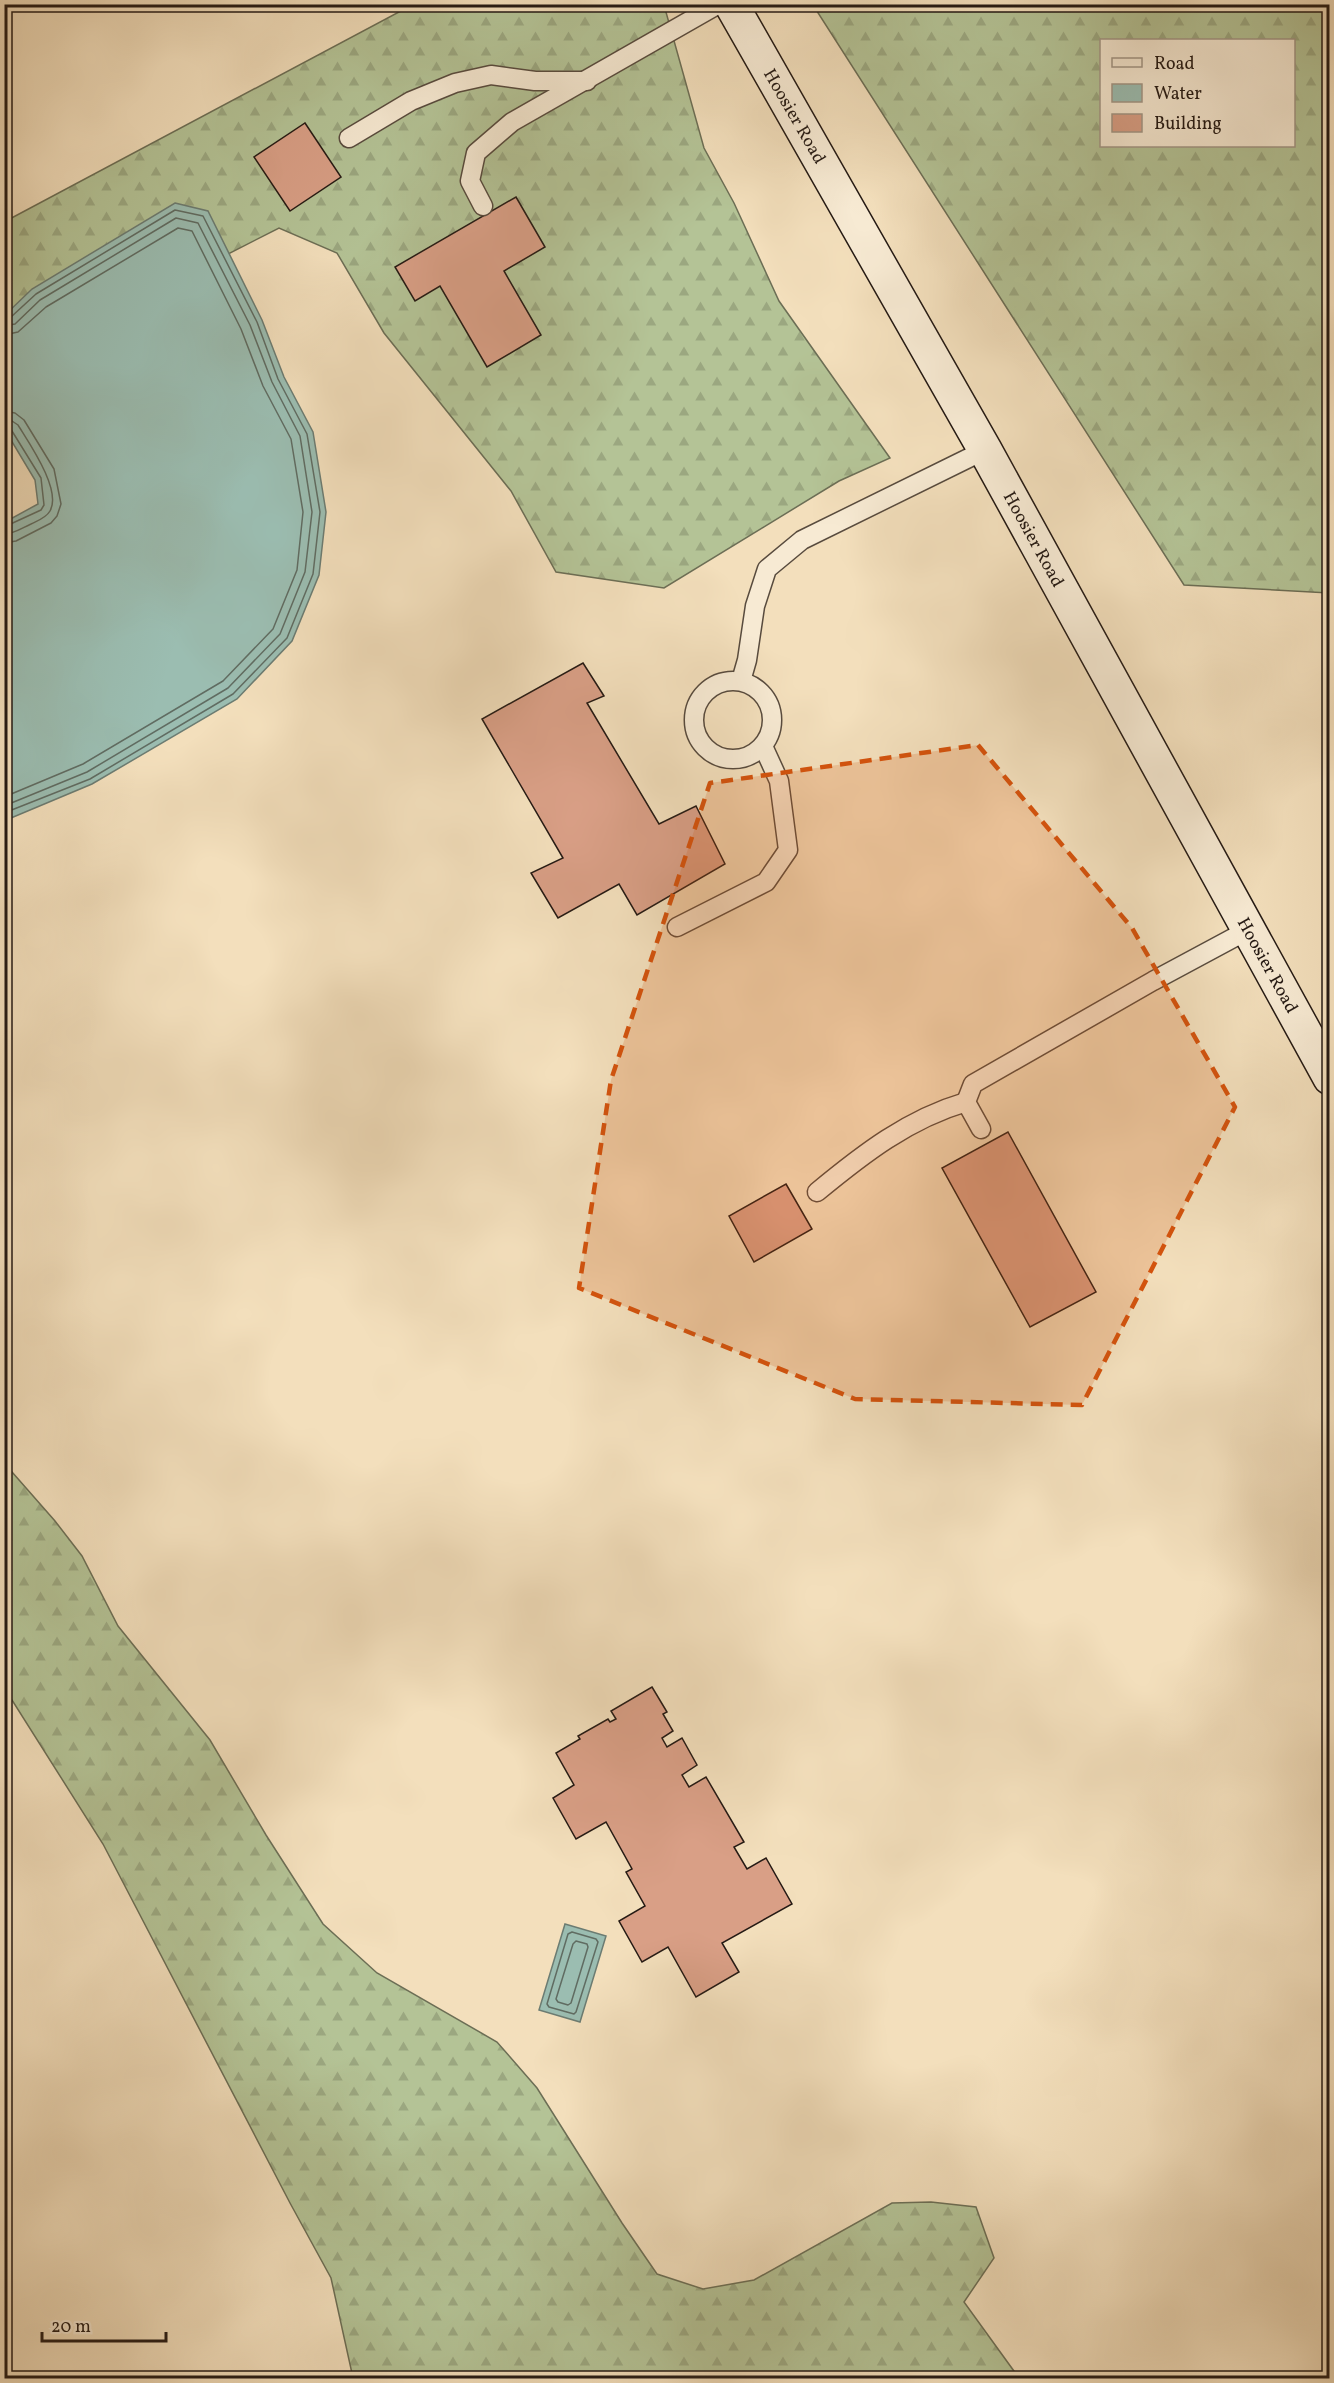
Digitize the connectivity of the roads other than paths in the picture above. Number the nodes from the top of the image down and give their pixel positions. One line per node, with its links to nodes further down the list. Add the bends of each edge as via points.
1 (719, 4): 3 (lane)
2 (731, 4): 6 (street, Hoosier Road)
3 (589, 81): 4 (lane, via 535,81 491,75 455,83 411,102); 5 (lane, via 512,122 476,153 470,181)
4 (349, 138)
5 (483, 206)
6 (985, 450): 7 (lane, via 802,540 767,570 755,606); 10 (street, Hoosier Road)
7 (741, 681): 8 (lane, via 760,691 768,702 772,715 770,734); 8 (lane, via 714,685 697,702 693,716 697,736 704,748 728,760 742,759)
8 (763, 746): 9 (lane, via 779,781 788,850 766,882)
9 (677, 927)
10 (1248, 930): 11 (street, Hoosier Road); 12 (lane, via 973,1084)
11 (1329, 1078)
12 (966, 1102): 13 (lane); 14 (lane, via 938,1110 884,1139)
13 (981, 1129)
14 (817, 1192)

